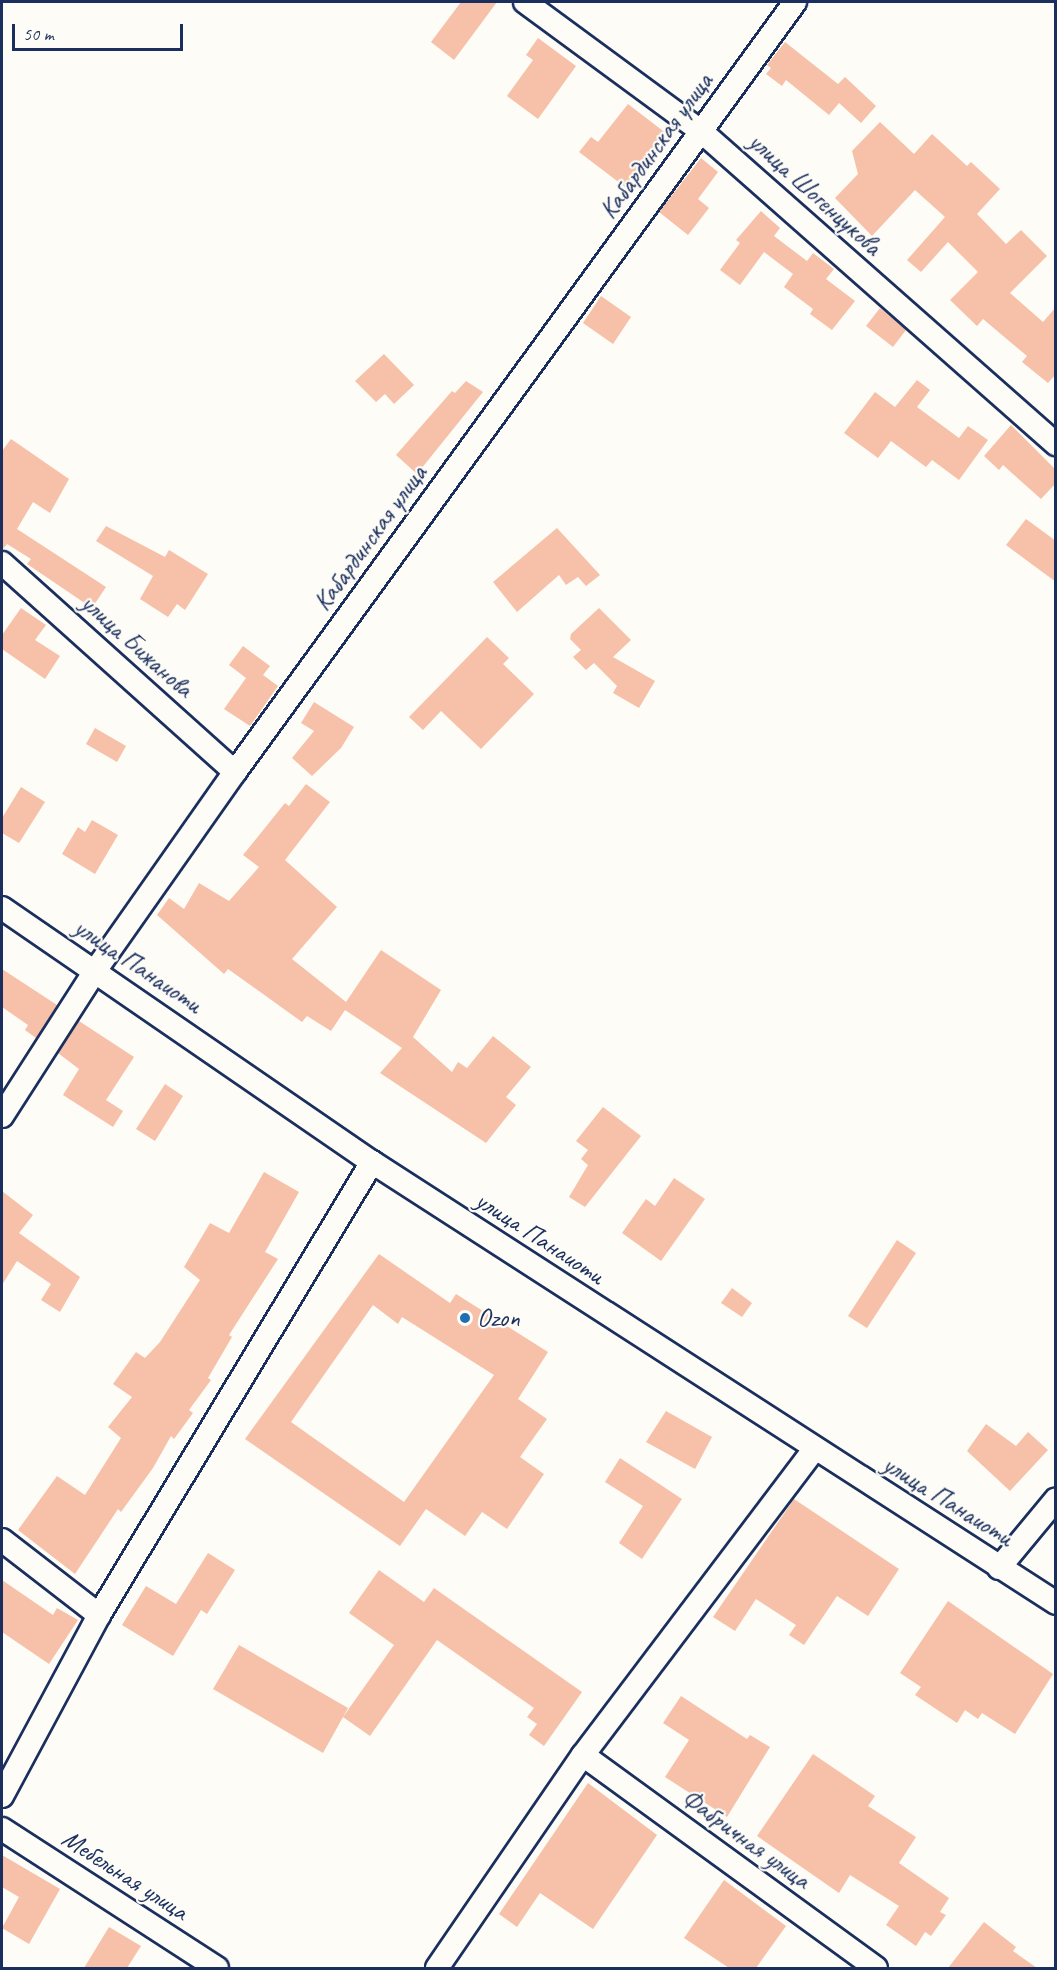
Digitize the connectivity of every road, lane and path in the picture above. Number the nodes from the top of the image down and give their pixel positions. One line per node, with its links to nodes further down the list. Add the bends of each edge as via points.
1 (525, 2): 3 (street, улица Шогенцукова)
2 (795, 2): 3 (street, Кабардинская улица)
3 (702, 132): 4 (street, улица Шогенцукова); 6 (street, Кабардинская улица)
4 (1056, 444)
5 (2, 563): 6 (street, улица Бижанова)
6 (235, 771): 8 (street, Кабардинская улица)
7 (2, 908): 8 (street, улица Панаиоти)
8 (96, 971): 9 (street, Кабардинская улица); 10 (street, улица Панаиоти)
9 (2, 1116)
10 (372, 1162): 11 (street, улица Панаиоти); 16 (street)
11 (814, 1450): 14 (street, улица Панаиоти); 17 (street)
12 (1056, 1499): 14 (street)
13 (2, 1540): 16 (street)
14 (999, 1568): 15 (street, улица Панаиоти)
15 (1056, 1603)
16 (99, 1616): 18 (street)
17 (583, 1755): 21 (street); 22 (street, Фабричная улица)
18 (2, 1796)
19 (2, 1829): 20 (street, Мебельная улица)
20 (217, 1968)
21 (437, 1968)
22 (876, 1968)

